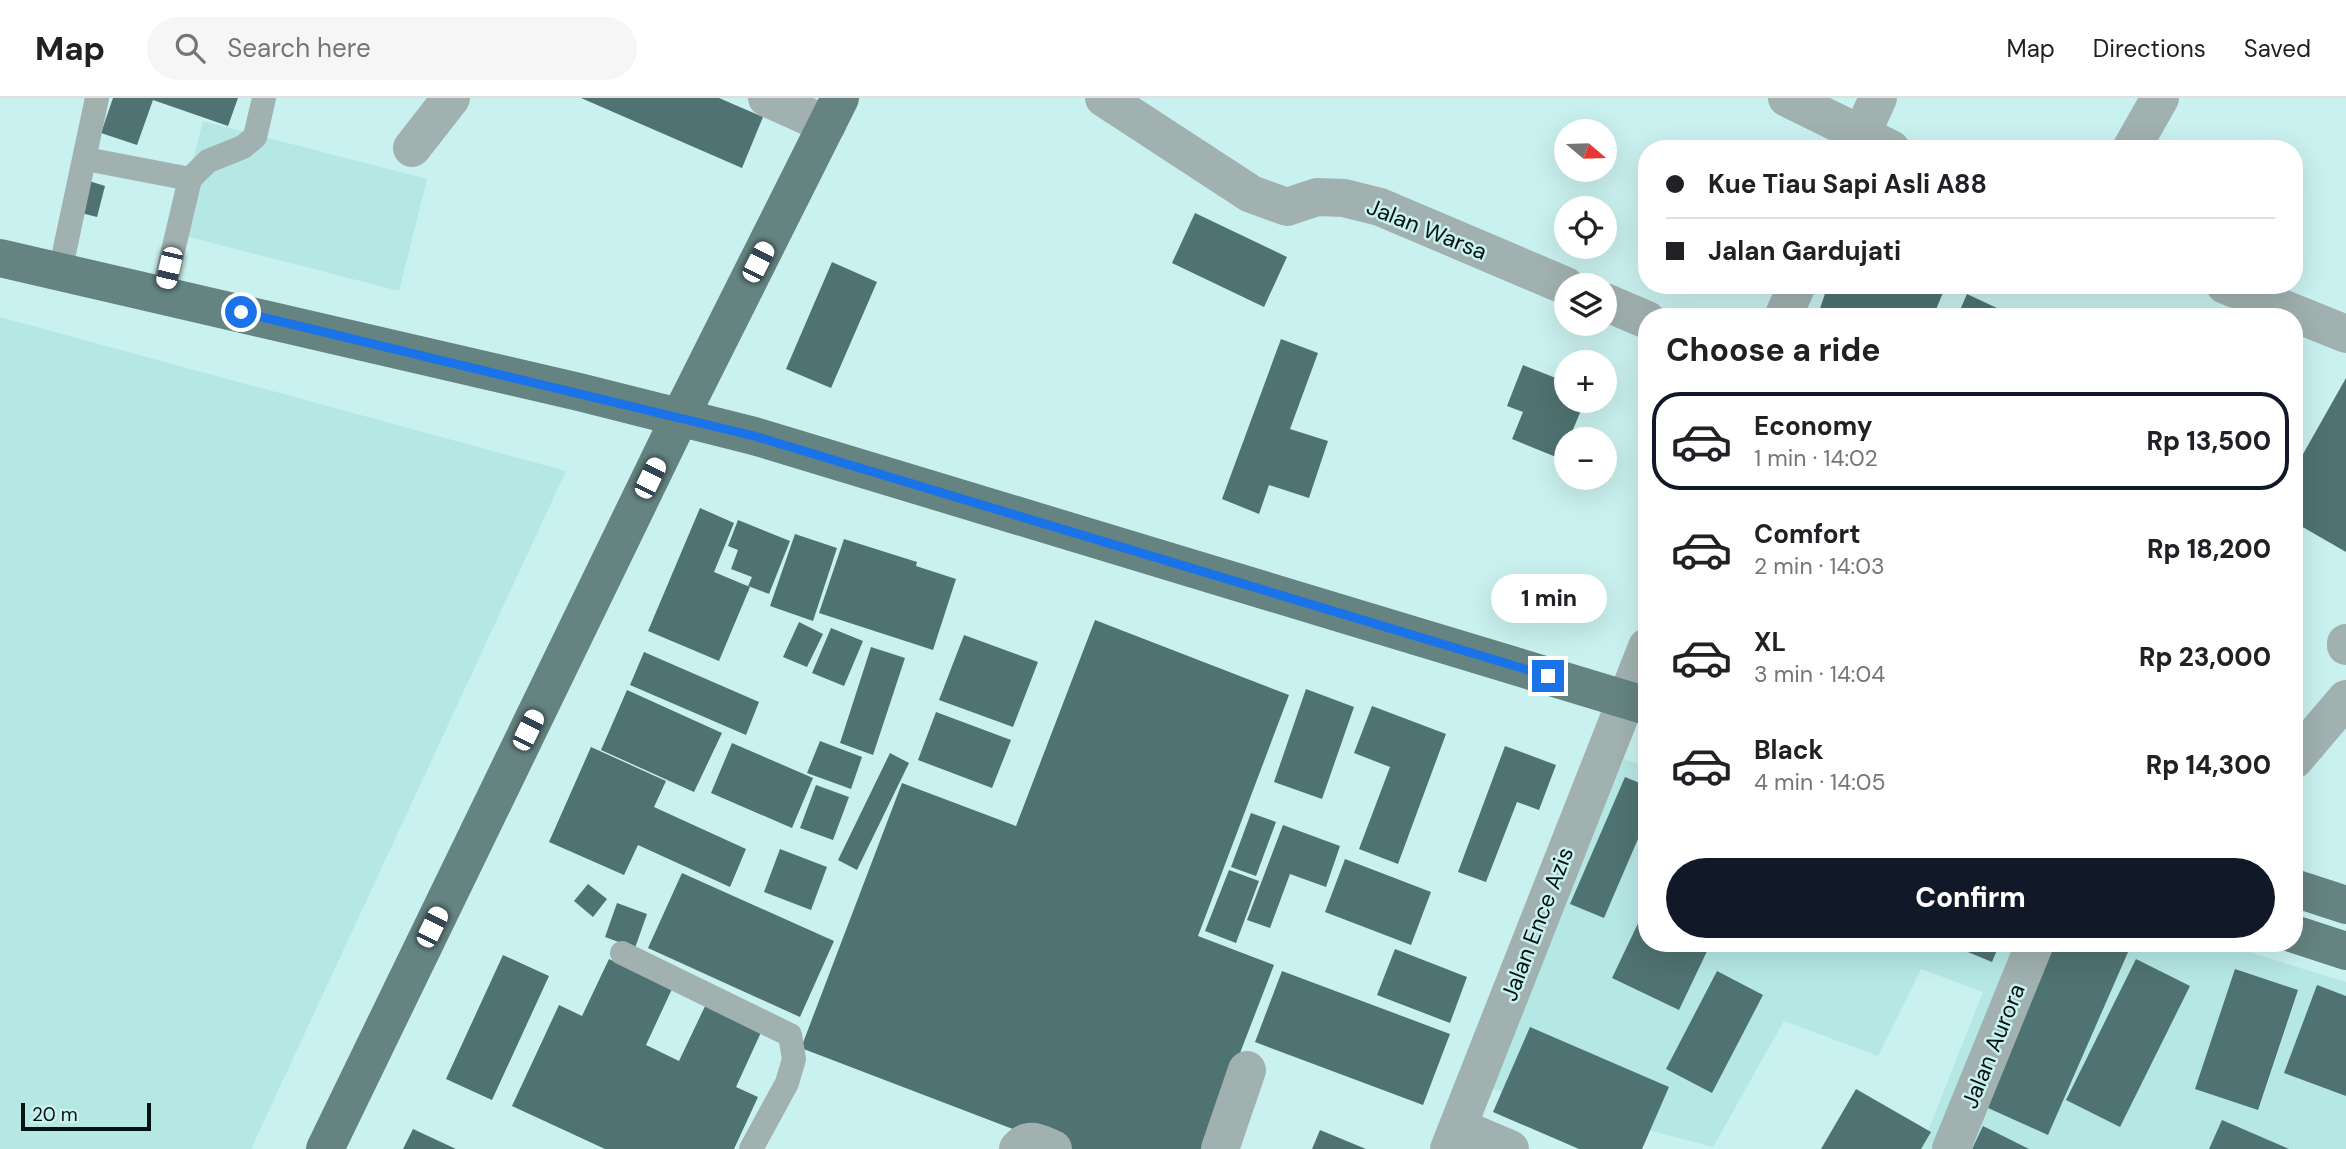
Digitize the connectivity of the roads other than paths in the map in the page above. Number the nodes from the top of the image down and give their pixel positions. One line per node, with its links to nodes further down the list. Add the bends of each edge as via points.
1 (96, 98): 14 (lane)
2 (264, 98): 15 (lane, via 255,137 208,161)
3 (451, 98): 13 (street)
4 (766, 98): 9 (street)
5 (1104, 98): 18 (street, Jalan Warsa, via 1251,194 1287,207 1317,197 1380,207)
6 (1787, 98): 10 (street)
7 (1878, 98): 11 (street)
8 (2160, 98): 12 (street)
9 (834, 111): 26 (main road)
10 (1860, 140)
11 (1870, 140)
12 (2136, 140)
13 (412, 148)
14 (86, 159): 15 (lane); 17 (lane)
15 (190, 179): 19 (lane)
16 (0, 258): 17 (main road)
17 (60, 271): 19 (main road)
18 (1554, 281)
19 (163, 293): 26 (main road)
20 (2247, 294): 22 (street)
21 (1617, 307): 23 (street)
22 (2282, 308)
23 (1638, 316)
24 (2303, 317): 25 (street)
25 (2346, 334)
26 (680, 416): 28 (main road); 38 (main road)
27 (2346, 699): 29 (street)
28 (1637, 703): 37 (street, Jalan Ence Azis)
29 (2303, 749)
30 (2303, 891): 31 (main road)
31 (2346, 905)
32 (2303, 937): 33 (main road)
33 (2346, 951)
34 (2031, 952): 44 (street, Jalan Aurora)
35 (622, 953): 39 (lane, via 790,1035 794,1059 787,1083)
36 (1247, 1070): 42 (street)
37 (1453, 1138): 43 (street)
38 (325, 1149)
39 (751, 1149)
40 (1018, 1149): 41 (street, via 1033,1141)
41 (1053, 1149)
42 (1220, 1149)
43 (1510, 1149)
44 (1951, 1149)

